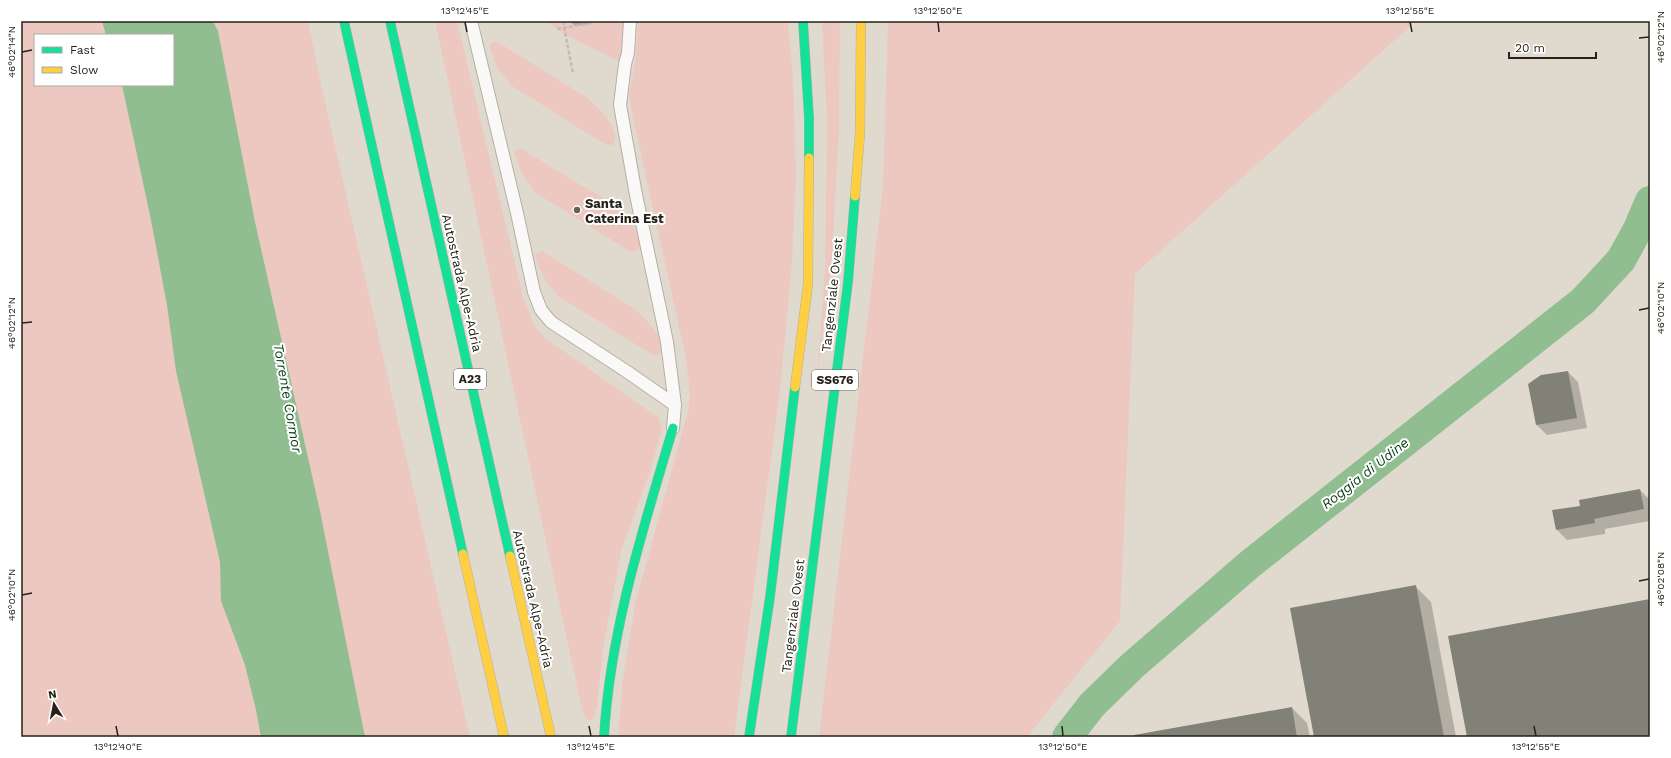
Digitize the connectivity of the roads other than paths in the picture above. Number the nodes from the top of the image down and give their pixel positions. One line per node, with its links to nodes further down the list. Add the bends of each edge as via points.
1 (344, 21): 9 (highway)
2 (390, 21): 10 (highway, Autostrada Alpe-Adria / A23)
3 (471, 21): 7 (lane, via 534,292 541,310 551,322)
4 (630, 21): 7 (lane, via 620,105 667,342)
5 (803, 21): 12 (highway, Tangenziale Ovest / SS676, via 809,118 808,284 770,597)
6 (861, 21): 13 (highway, Tangenziale Ovest / SS676, via 860,134 848,282)
7 (675, 405): 8 (lane)
8 (673, 428): 11 (highway, via 634,559 608,686)
9 (504, 737)
10 (551, 737)
11 (604, 737)
12 (749, 737)
13 (791, 737)

